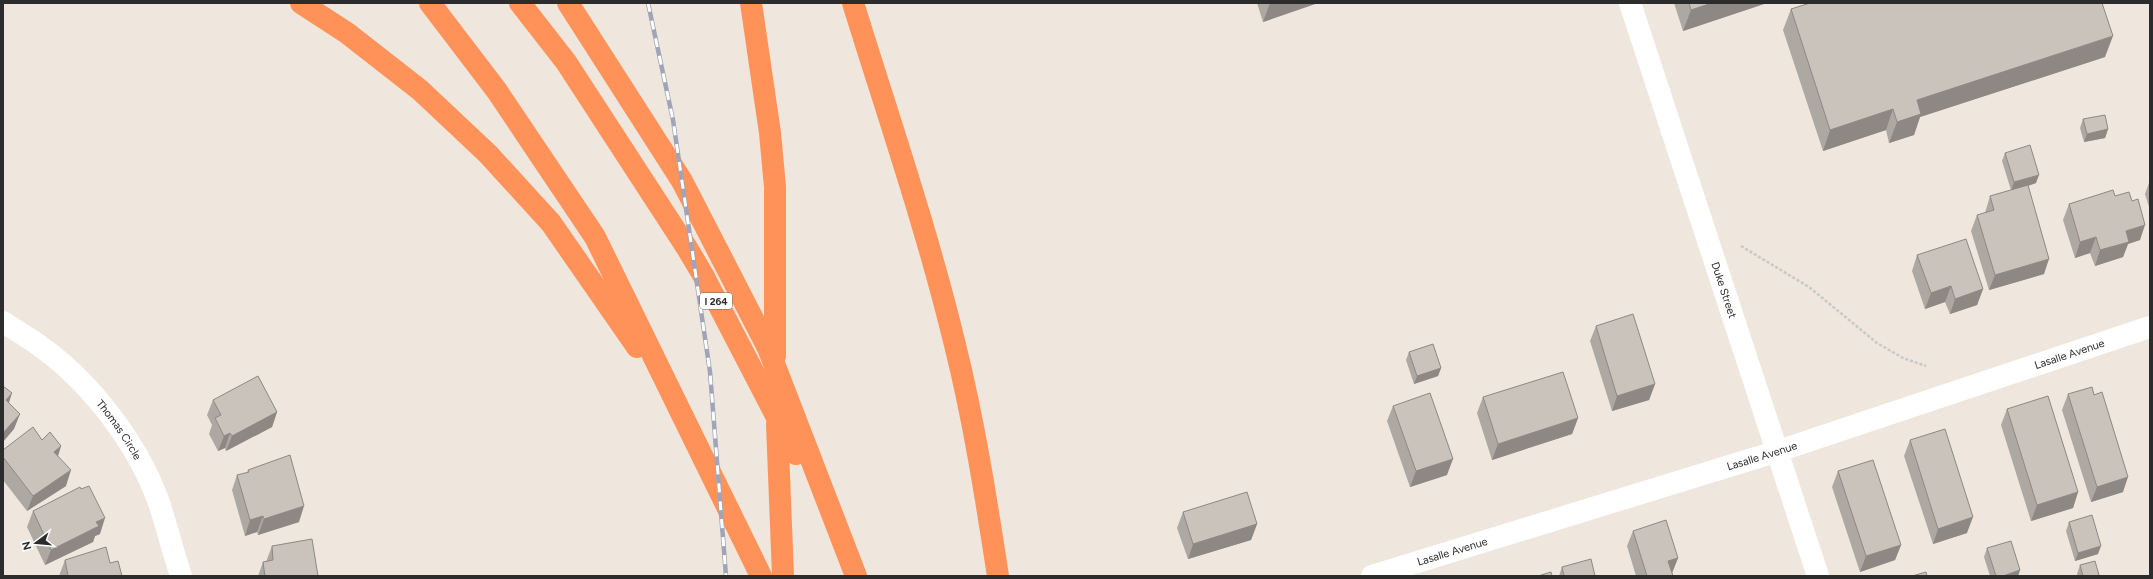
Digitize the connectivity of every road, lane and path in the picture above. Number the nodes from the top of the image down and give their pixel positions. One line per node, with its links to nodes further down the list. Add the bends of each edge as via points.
1 (301, 3): 12 (highway, via 347,33 420,90 488,154 551,223)
2 (430, 3): 12 (highway, via 497,91 595,237)
3 (520, 3): 14 (highway, I 264, via 566,62 703,275)
4 (568, 3): 14 (highway, via 682,181 768,348)
5 (751, 3): 17 (highway, via 770,132 775,187 774,334)
6 (853, 3): 19 (highway, via 955,344 982,467)
7 (1630, 3): 13 (street, Duke Street)
8 (1736, 243): 11 (path, via 1809,287 1877,342 1903,358)
9 (3, 322): 15 (street, Thomas Circle, via 44,349 84,385 112,418 140,463 158,502)
10 (2150, 327): 13 (street, Lasalle Avenue)
11 (1926, 366)
12 (672, 395): 16 (highway)
13 (1778, 451): 20 (street, Lasalle Avenue); 21 (street, Duke Street)
14 (846, 551): 18 (highway, I 264)
15 (181, 576)
16 (761, 576)
17 (783, 576)
18 (856, 576)
19 (998, 576)
20 (1372, 576)
21 (1818, 576)

